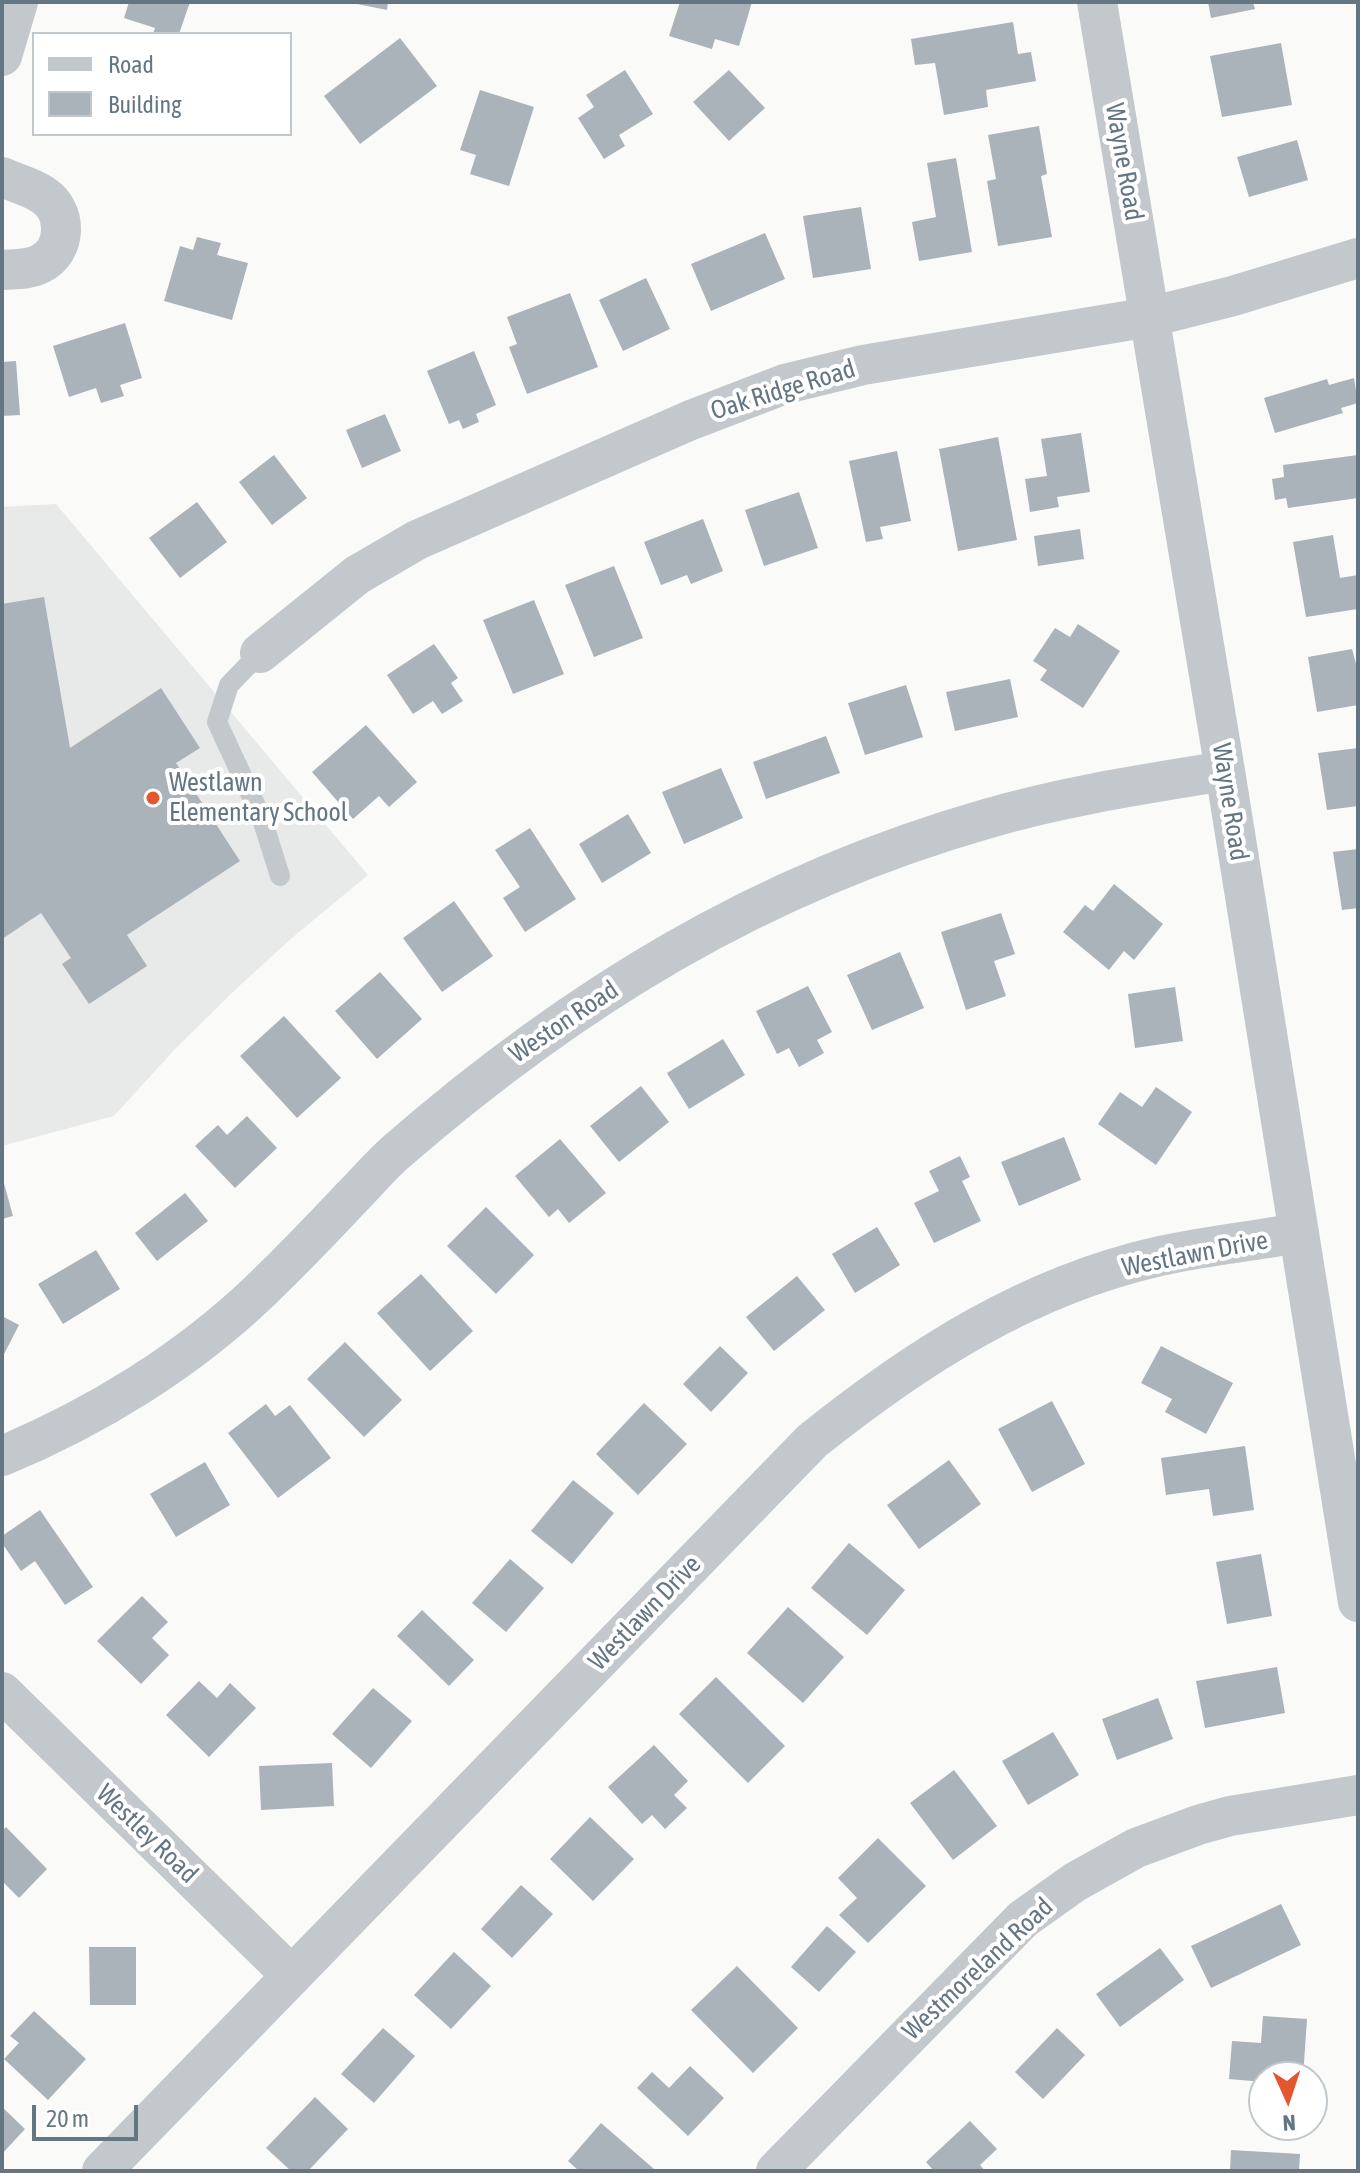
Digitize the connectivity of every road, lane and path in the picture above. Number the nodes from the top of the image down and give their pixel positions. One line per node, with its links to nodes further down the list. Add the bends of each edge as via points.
1 (18, 2): 3 (street)
2 (1097, 2): 7 (street, Wayne Road)
3 (2, 56)
4 (2, 177): 6 (street, via 45,195 62,230 57,248 44,262)
5 (1358, 258): 7 (street, Oak Ridge Road)
6 (2, 270)
7 (1150, 317): 8 (street, Oak Ridge Road, via 863,365 785,384 417,540 357,575); 9 (street, Wayne Road)
8 (260, 653): 10 (lane, via 229,685 217,722 262,819)
9 (1225, 771): 11 (street, Wayne Road); 12 (street, Weston Road, via 987,818 869,857 719,924 594,999 488,1075 393,1155 257,1295 189,1351 118,1399)
10 (280, 876)
11 (1299, 1233): 13 (street, Wayne Road); 16 (street, Westlawn Drive, via 1160,1257 1092,1276 949,1342 877,1389 812,1441)
12 (2, 1456)
13 (1358, 1602)
14 (2, 1692): 16 (street, Westley Road)
15 (1358, 1795): 18 (street, Westmoreland Road, via 1198,1825 1136,1848 1075,1882 1023,1919)
16 (292, 1976): 17 (street, Westlawn Drive)
17 (102, 2171)
18 (776, 2171)

